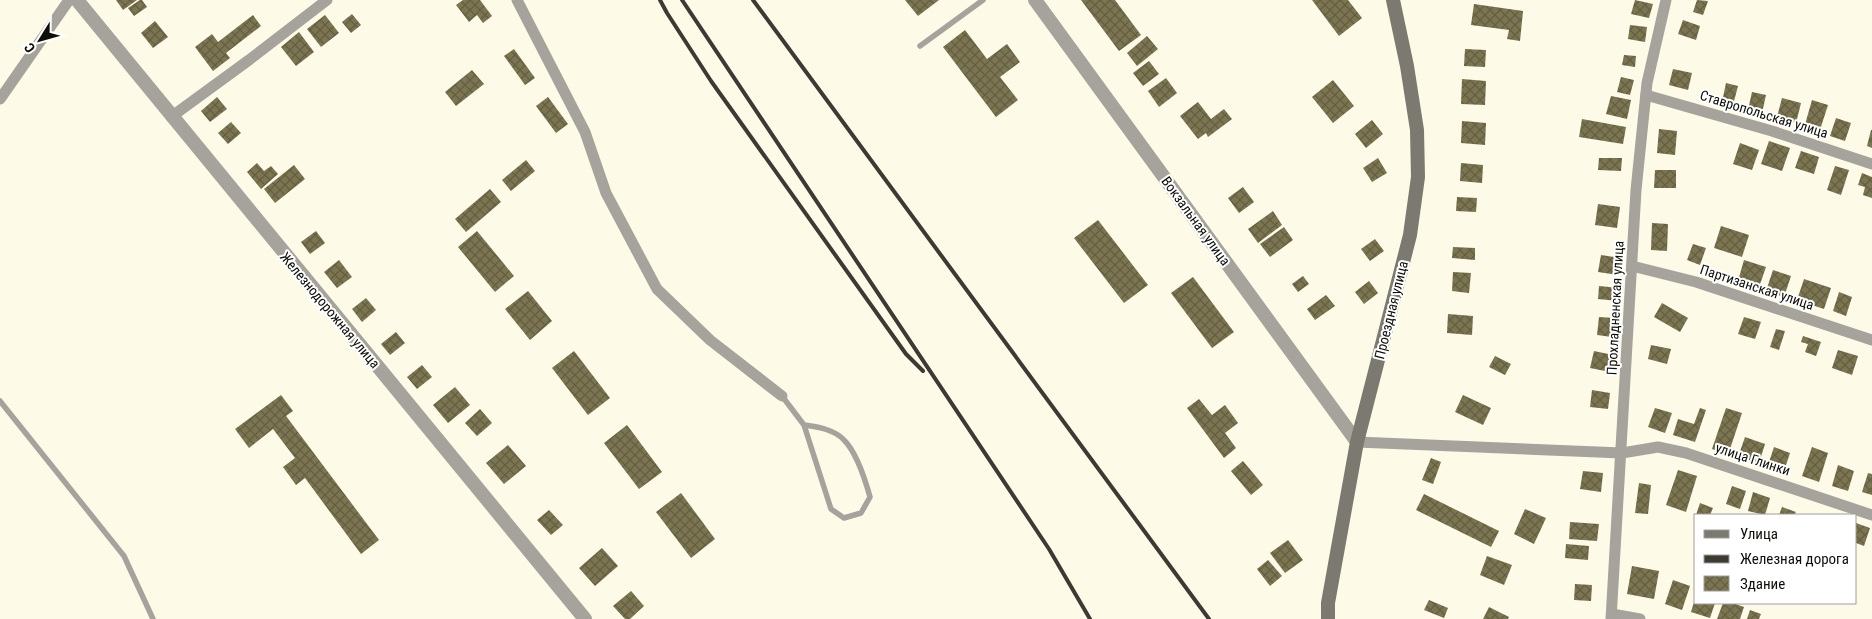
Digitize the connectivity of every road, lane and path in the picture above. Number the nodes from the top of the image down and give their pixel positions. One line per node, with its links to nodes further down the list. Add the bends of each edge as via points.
1 (69, 0): 11 (street)
2 (77, 0): 12 (street, Железнодорожная улица)
3 (327, 0): 12 (street)
4 (517, 0): 16 (street, via 585,132 606,193 657,289 710,340)
5 (984, 0): 9 (lane)
6 (1035, 0): 19 (street, Вокзальная улица)
7 (1392, 0): 19 (main road, Проездная улица, via 1418,130 1418,177 1410,235)
8 (1666, 0): 10 (street, Прохладненская улица)
9 (920, 46)
10 (1646, 95): 13 (street, Ставропольская улица); 14 (street, Прохладненская улица)
11 (0, 99)
12 (171, 117): 24 (street, Железнодорожная улица)
13 (1872, 164)
14 (1632, 266): 15 (street, Партизанская улица, via 1696,282); 20 (street, Прохладненская улица)
15 (1872, 340)
16 (782, 396): 18 (lane)
17 (0, 401): 23 (lane, via 124,556)
18 (804, 426): 18 (lane, via 831,509 844,518 861,513 870,497 862,470 844,439 824,429)
19 (1357, 442): 20 (street, улица Глинки); 25 (main road, Проездная улица, via 1328,603)
20 (1622, 453): 21 (street, улица Глинки, via 1658,447 1686,453); 22 (street, Прохладненская улица)
21 (1872, 515)
22 (1611, 616): 26 (street)
23 (153, 619)
24 (585, 619)
25 (1328, 619)
26 (1640, 619)

